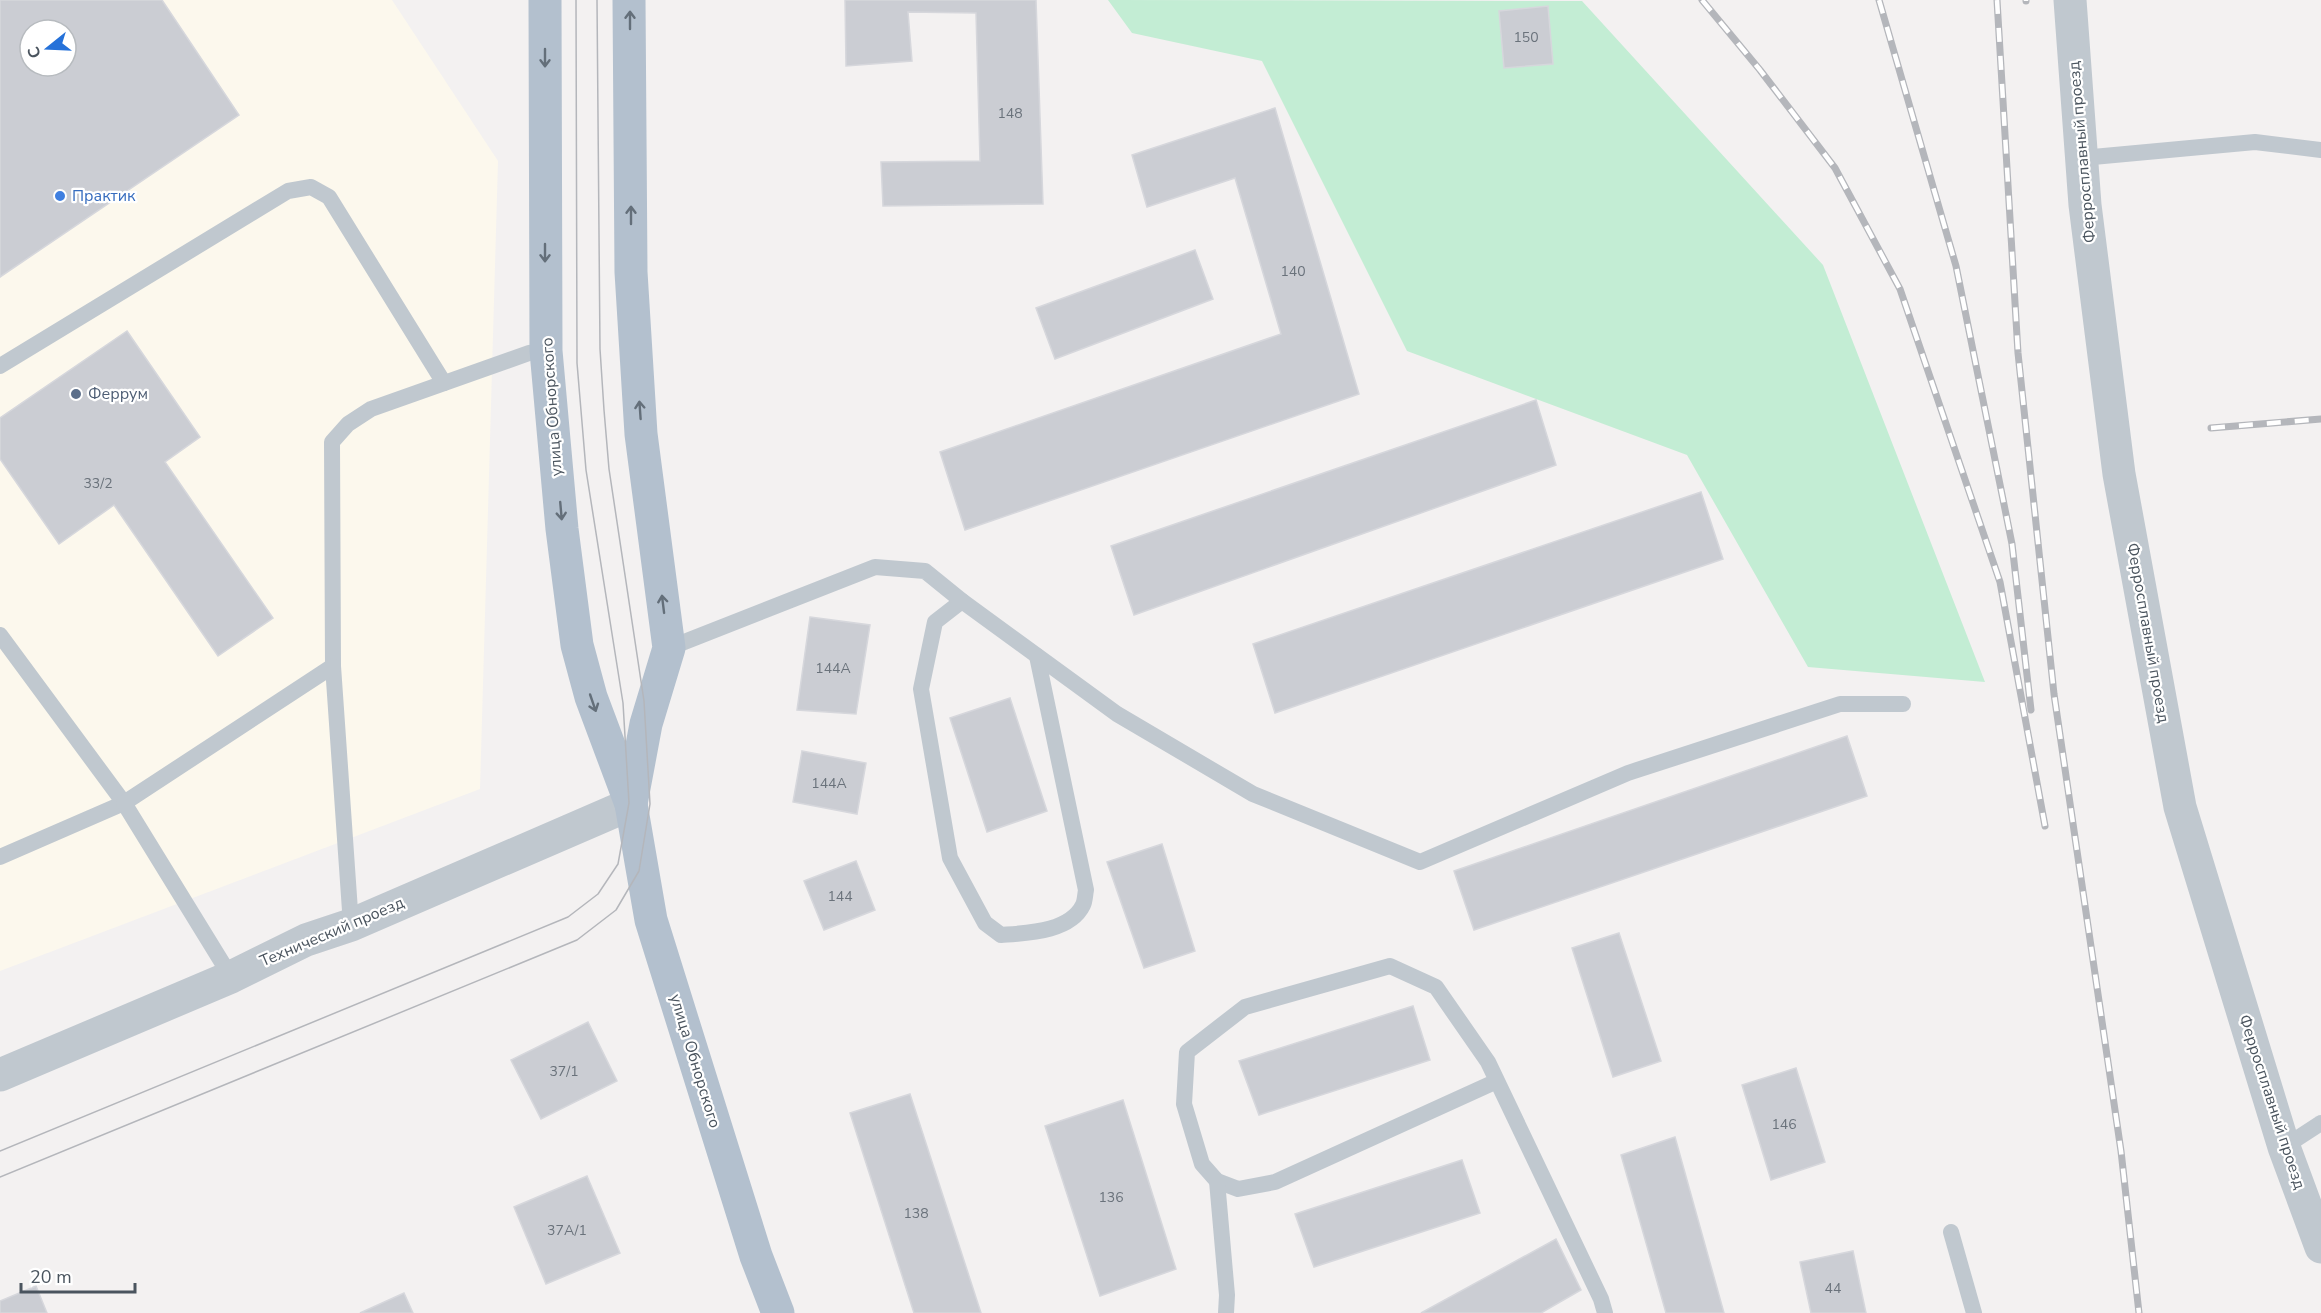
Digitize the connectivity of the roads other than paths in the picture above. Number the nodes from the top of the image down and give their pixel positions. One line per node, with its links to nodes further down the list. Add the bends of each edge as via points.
1 (545, 0): 6 (main road, улица Обнорского, one-way to 6)
2 (629, 0): 11 (main road, улица Обнорского, one-way to 2, via 641,434 632,283)
3 (2070, 0): 5 (street, Ферросплавный проезд)
4 (2321, 150): 5 (lane, via 2255,142)
5 (2082, 158): 23 (street, Ферросплавный проезд, via 2119,474 2180,807)
6 (538, 352): 8 (lane); 16 (main road, улица Обнорского, one-way to 16, via 577,645 591,697)
7 (0, 366): 8 (lane, via 288,191 311,187 329,197)
8 (444, 383): 13 (lane, via 371,409 348,424 332,442)
9 (962, 601): 11 (lane, via 925,571 874,567); 12 (lane); 12 (lane, via 935,622 921,689 950,858 985,923 1001,935 1031,933 1068,922 1083,905 1086,890)
10 (0, 635): 15 (lane)
11 (669, 648): 16 (main road, улица Обнорского, via 646,724)
12 (1036, 656): 14 (lane, via 1117,714 1253,794 1420,862 1628,773 1840,704)
13 (333, 666): 15 (lane); 18 (lane)
14 (1903, 704)
15 (124, 803): 17 (lane); 19 (lane)
16 (631, 804): 18 (street, Технический проезд); 27 (main road, улица Обнорского, via 651,920 756,1256)
17 (0, 857)
18 (351, 925): 19 (street, Технический проезд, via 306,940)
19 (231, 976): 20 (street, Технический проезд)
20 (0, 1075)
21 (1497, 1081): 24 (lane, via 1275,1182 1238,1189); 24 (lane, via 1436,987 1390,966 1245,1007 1187,1052 1184,1104 1202,1164); 29 (lane)
22 (2321, 1123): 23 (lane)
23 (2284, 1147): 26 (street, Ферросплавный проезд)
24 (1217, 1181): 28 (lane)
25 (1951, 1232): 30 (lane)
26 (2321, 1247)
27 (778, 1313)
28 (1226, 1313)
29 (1605, 1313)
30 (1974, 1313)

